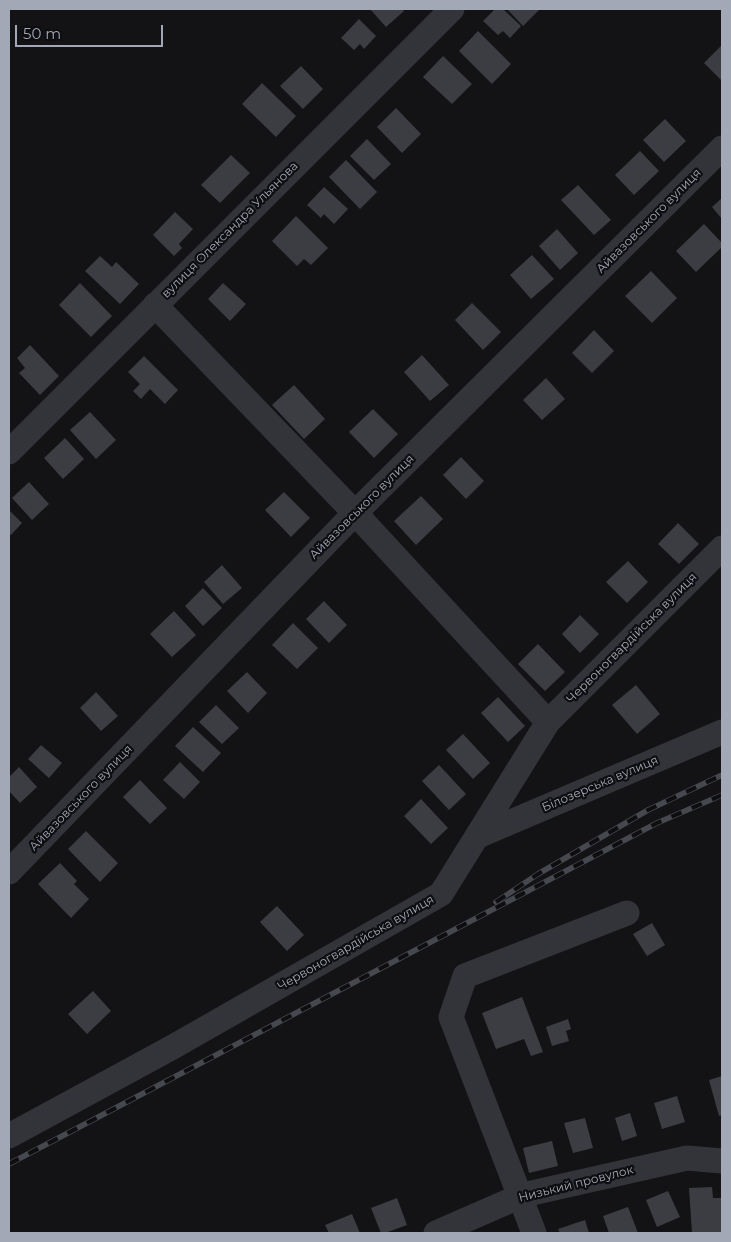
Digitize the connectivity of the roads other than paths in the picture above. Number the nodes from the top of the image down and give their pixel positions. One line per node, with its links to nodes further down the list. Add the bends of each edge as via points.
1 (452, 9): 3 (street, вулиця Олександра Ульянова)
2 (722, 148): 5 (street, Айвазовського вулиця)
3 (155, 304): 4 (street, вулиця Олександра Ульянова); 5 (street)
4 (9, 452)
5 (355, 513): 7 (street); 10 (street, Айвазовського вулиця)
6 (722, 548): 7 (street, Червоногвардійська вулиця)
7 (548, 722): 9 (street, Червоногвардійська вулиця)
8 (722, 732): 9 (street, Білозерська вулиця)
9 (478, 836): 12 (street, Червоногвардійська вулиця, via 441,894)
10 (9, 872)
11 (627, 913): 14 (street, via 465,976 451,1018)
12 (9, 1136)
13 (722, 1160): 14 (street, Низький провулок, via 687,1158)
14 (520, 1196): 15 (street, Низький провулок); 16 (street)
15 (436, 1233)
16 (534, 1233)

